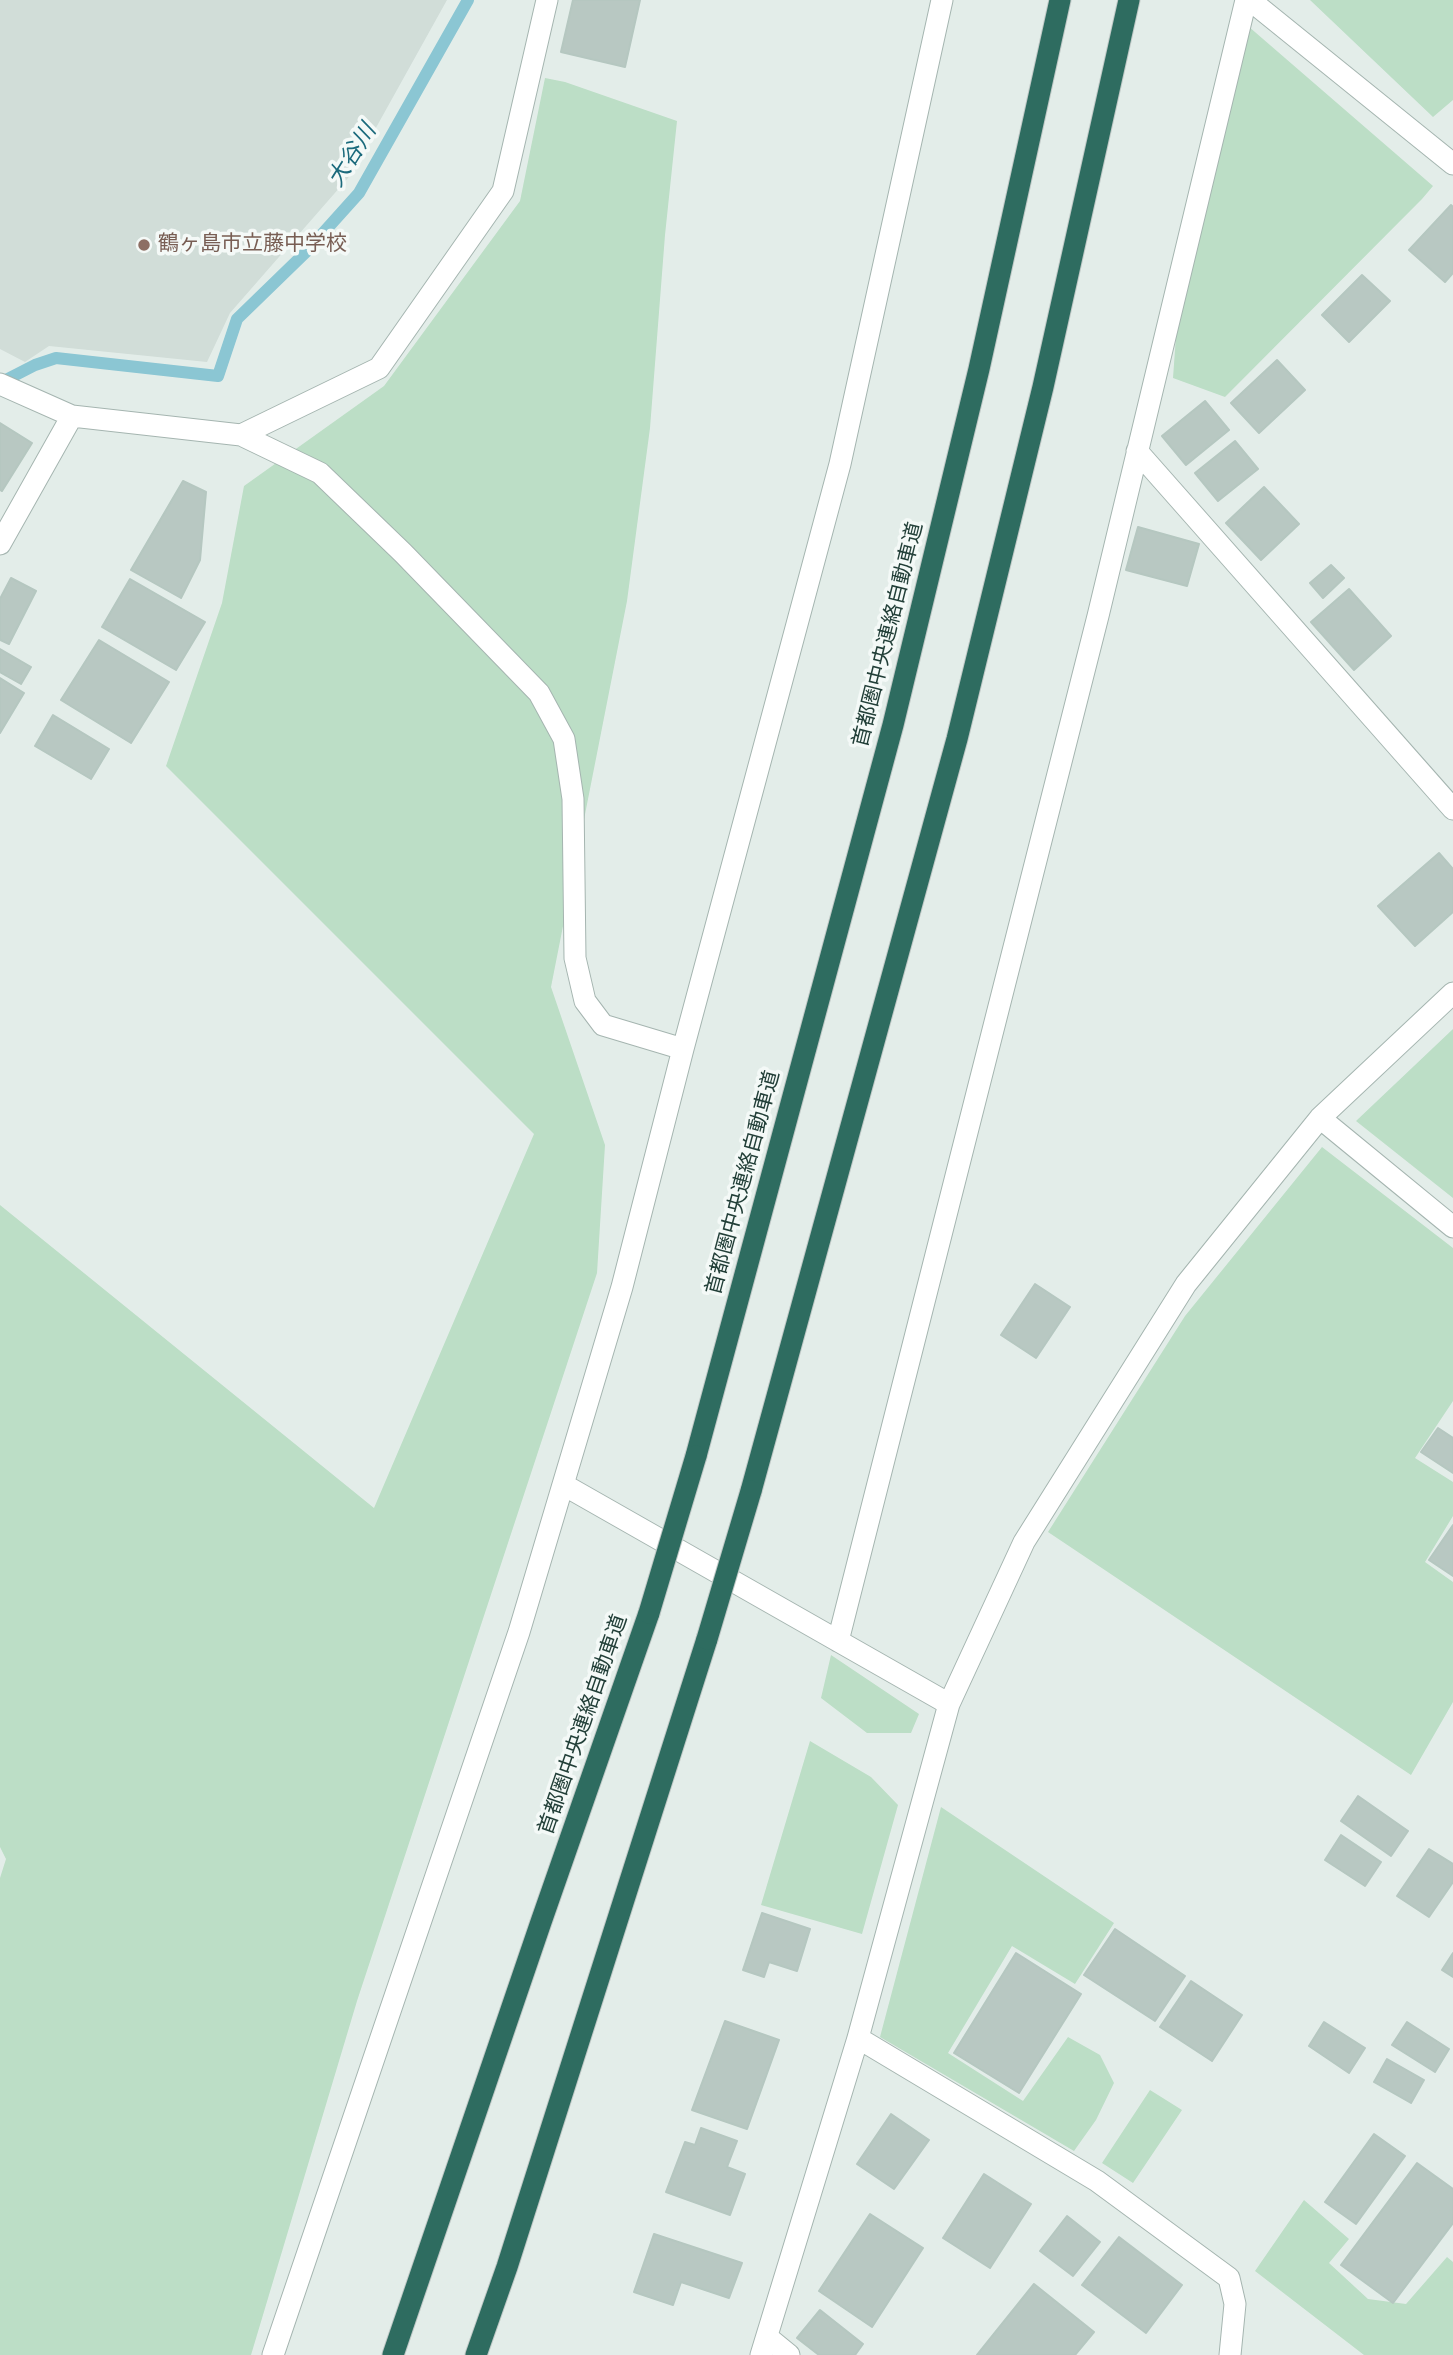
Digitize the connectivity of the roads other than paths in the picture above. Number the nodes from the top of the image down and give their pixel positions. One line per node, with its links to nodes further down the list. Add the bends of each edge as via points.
1 (547, 0): 9 (street, via 503,191 379,368)
2 (942, 0): 14 (street, via 840,464)
3 (1060, 0): 23 (highway, 首都圏中央連絡自動車道, bridge, via 982,356 896,712 696,1456 649,1614)
4 (1129, 0): 24 (highway, bridge, via 1043,387 957,739 751,1491)
5 (1248, 0): 6 (street); 10 (street)
6 (1453, 164)
7 (0, 384): 8 (street)
8 (72, 416): 9 (street); 11 (street)
9 (241, 435): 14 (street, via 320,473 539,693 564,739 573,799 575,958 585,1001 603,1025)
10 (1138, 451): 12 (street); 18 (street)
11 (0, 544)
12 (1453, 809)
13 (1453, 993): 15 (street)
14 (683, 1049): 17 (street, via 622,1287)
15 (1320, 1118): 16 (street); 19 (street, via 1186,1283 1024,1542)
16 (1453, 1227)
17 (564, 1485): 18 (street); 22 (street, via 515,1645)
18 (838, 1641): 19 (street)
19 (949, 1704): 20 (street)
20 (858, 2038): 21 (street); 26 (street, via 1097,2181 1229,2278 1234,2304)
21 (764, 2346): 25 (street)
22 (273, 2355)
23 (393, 2355)
24 (476, 2355)
25 (789, 2355)
26 (1230, 2355)

